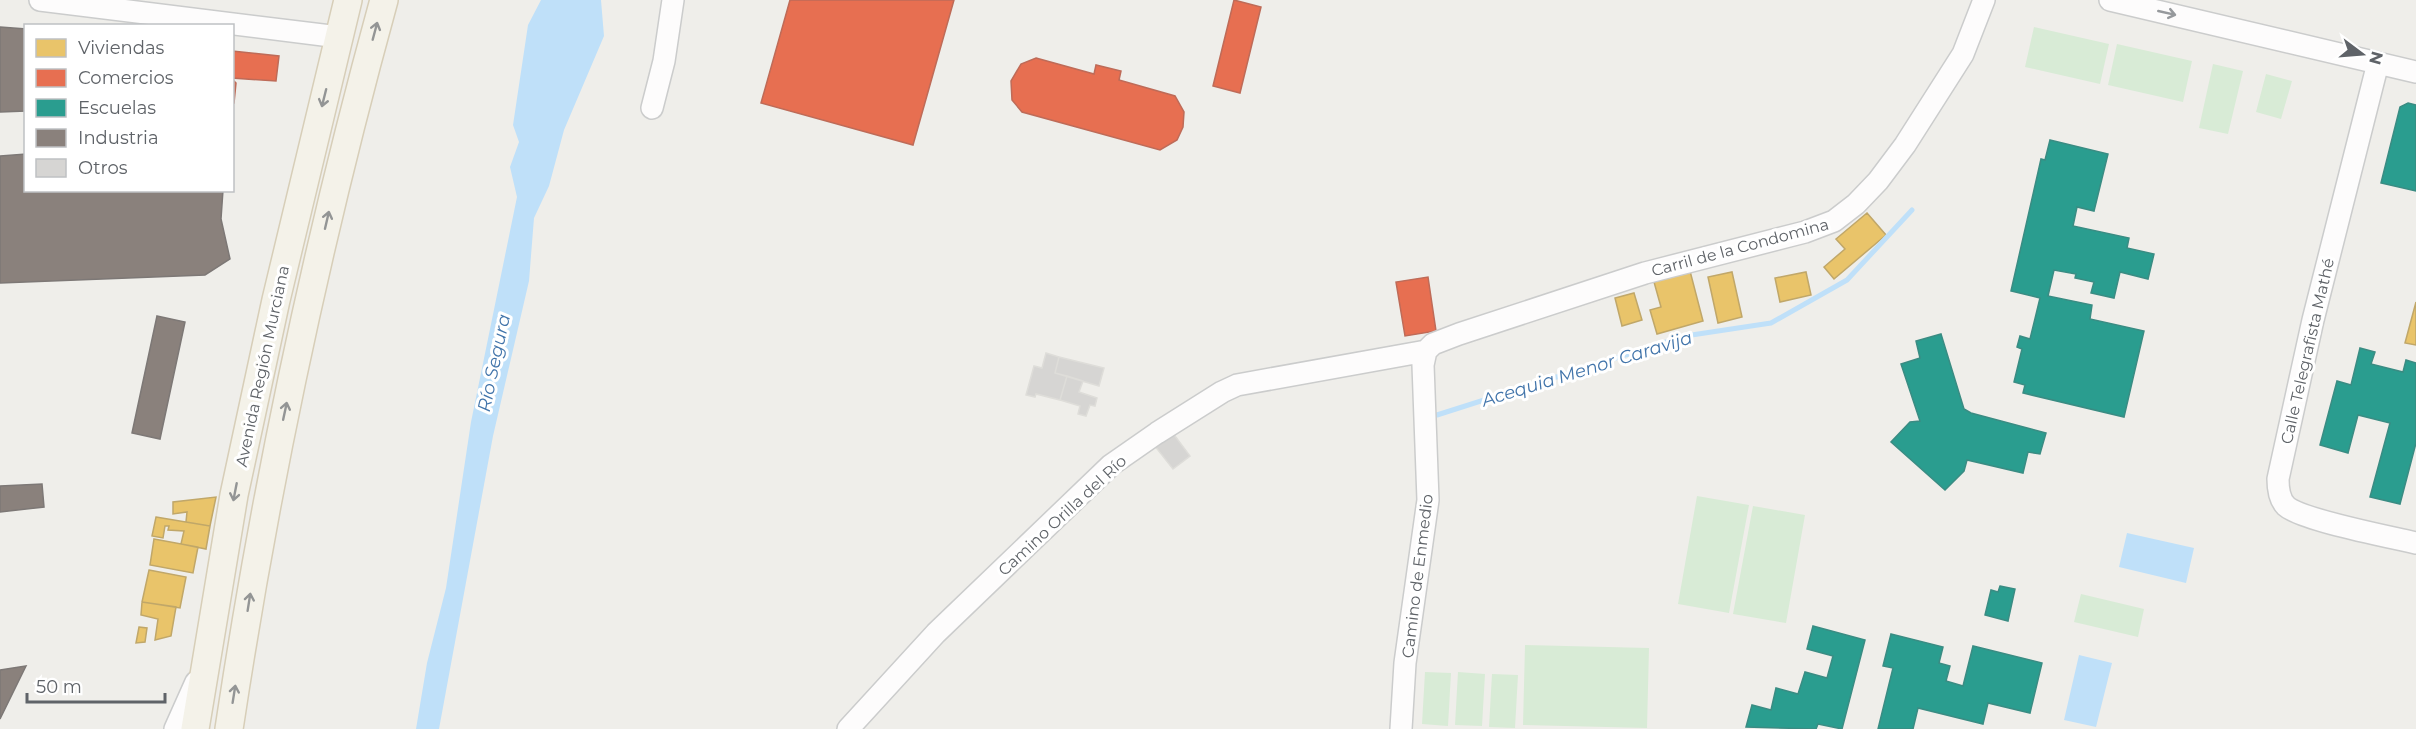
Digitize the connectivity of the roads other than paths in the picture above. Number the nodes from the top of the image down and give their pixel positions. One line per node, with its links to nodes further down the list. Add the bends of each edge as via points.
1 (40, 0): 8 (street)
2 (348, 0): 9 (main road, Avenida Región Murciana)
3 (384, 0): 18 (main road, Avenida Región Murciana, one-way to 3, via 275,461 340,166)
4 (673, 0): 12 (street)
5 (1984, 0): 13 (street, Carril de la Condomina, via 1963,54 1905,145 1863,197 1834,221 1645,273 1459,334 1433,344)
6 (2110, 0): 10 (street, one-way to 10)
7 (234, 24): 9 (street)
8 (234, 24)
9 (339, 37): 15 (main road, Avenida Región Murciana, one-way to 15, via 254,398)
10 (2378, 63): 11 (street); 14 (street, Calle Telegrafista Mathé, via 2313,320 2278,491 2286,506 2309,517)
11 (2416, 72)
12 (652, 108)
13 (1426, 351): 19 (street, Camino Orilla del Río, via 1237,385 1157,433 1111,465 936,633); 20 (street, Camino de Enmedio, via 1423,365 1428,500)
14 (2416, 543)
15 (207, 656): 16 (street, Avenida Región Murciana); 17 (main road)
16 (175, 729)
17 (195, 729)
18 (229, 729)
19 (848, 729)
20 (1401, 729)

